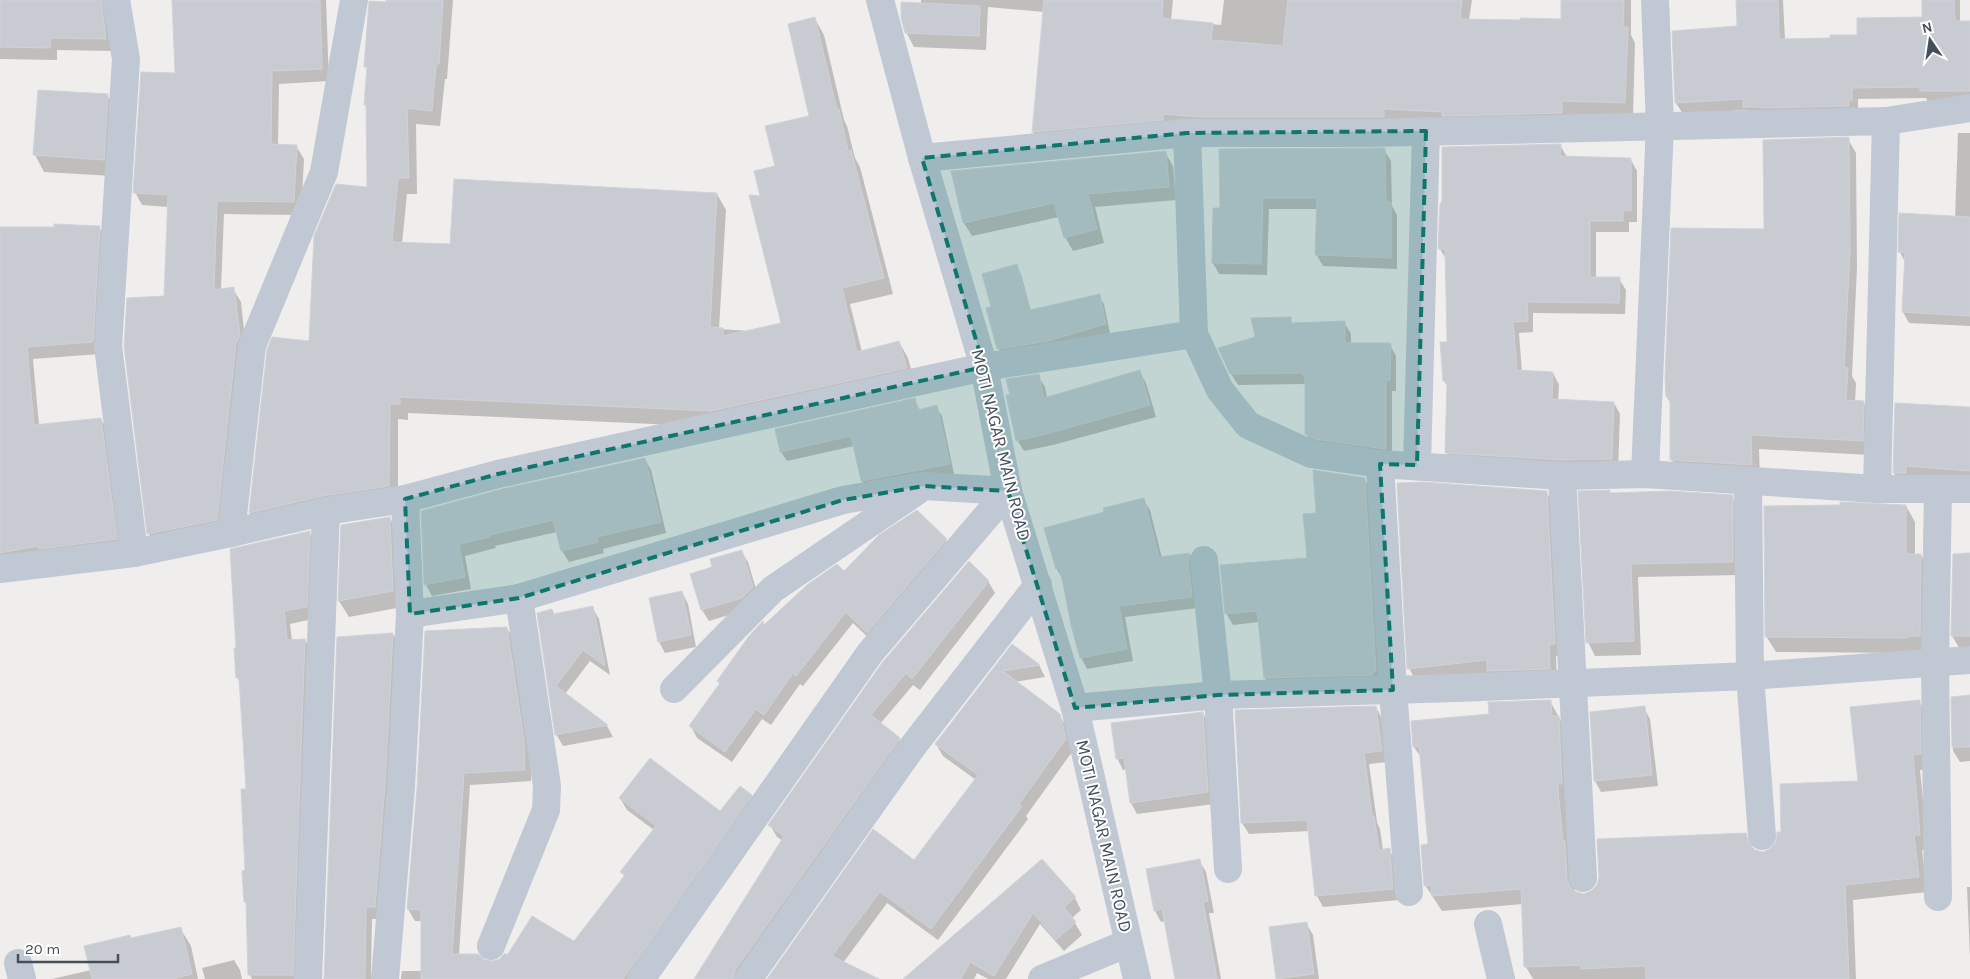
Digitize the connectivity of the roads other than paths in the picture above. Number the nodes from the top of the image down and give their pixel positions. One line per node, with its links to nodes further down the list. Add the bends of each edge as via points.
1 (116, 0): 26 (street, via 126,59 108,346)
2 (354, 0): 25 (street, via 324,172 252,346)
3 (880, 0): 10 (street, MOTI NAGAR MAIN ROAD)
4 (1655, 0): 7 (street)
5 (1970, 108): 6 (street)
6 (1886, 120): 7 (street); 19 (street)
7 (1660, 125): 8 (street); 15 (street)
8 (1426, 131): 9 (street); 14 (street)
9 (1187, 133): 10 (street); 11 (street)
10 (922, 158): 12 (street, MOTI NAGAR MAIN ROAD)
11 (1194, 334): 12 (street); 13 (street, via 1220,390 1248,425 1312,454)
12 (984, 367): 22 (street, MOTI NAGAR MAIN ROAD); 23 (street, via 498,474)
13 (1380, 464): 14 (street); 37 (street)
14 (1417, 466): 16 (street)
15 (1645, 474): 16 (street); 17 (street)
16 (1562, 476): 35 (street)
17 (1748, 481): 19 (street); 34 (street)
18 (924, 486): 22 (street); 30 (street, via 843,500); 36 (street, via 773,589)
19 (1877, 489): 20 (street)
20 (1938, 489): 21 (street); 33 (street)
21 (1970, 489)
22 (1008, 491): 29 (street, MOTI NAGAR MAIN ROAD); 50 (street, via 870,654)
23 (405, 499): 24 (street); 31 (street)
24 (326, 511): 25 (street); 48 (street)
25 (231, 533): 26 (street)
26 (134, 553): 28 (street)
27 (1204, 560): 38 (street)
28 (0, 569)
29 (1038, 585): 39 (street, MOTI NAGAR MAIN ROAD); 51 (street, via 910,750)
30 (519, 598): 31 (street); 47 (street, via 547,786 546,810)
31 (410, 614): 49 (street, via 401,787)
32 (1970, 660): 33 (street)
33 (1936, 663): 34 (street); 44 (street)
34 (1750, 676): 35 (street); 40 (street)
35 (1573, 683): 37 (street); 42 (street)
36 (674, 689)
37 (1393, 690): 38 (street); 43 (street)
38 (1218, 695): 39 (street); 41 (street)
39 (1075, 708): 46 (street, MOTI NAGAR MAIN ROAD)
40 (1762, 836)
41 (1228, 868)
42 (1583, 878)
43 (1409, 892)
44 (1938, 897)
45 (1488, 924): 54 (street)
46 (1128, 943): 52 (street); 53 (street, MOTI NAGAR MAIN ROAD)
47 (491, 946)
48 (308, 979)
49 (385, 979)
50 (641, 979)
51 (748, 979)
52 (1042, 979)
53 (1137, 979)
54 (1501, 979)

